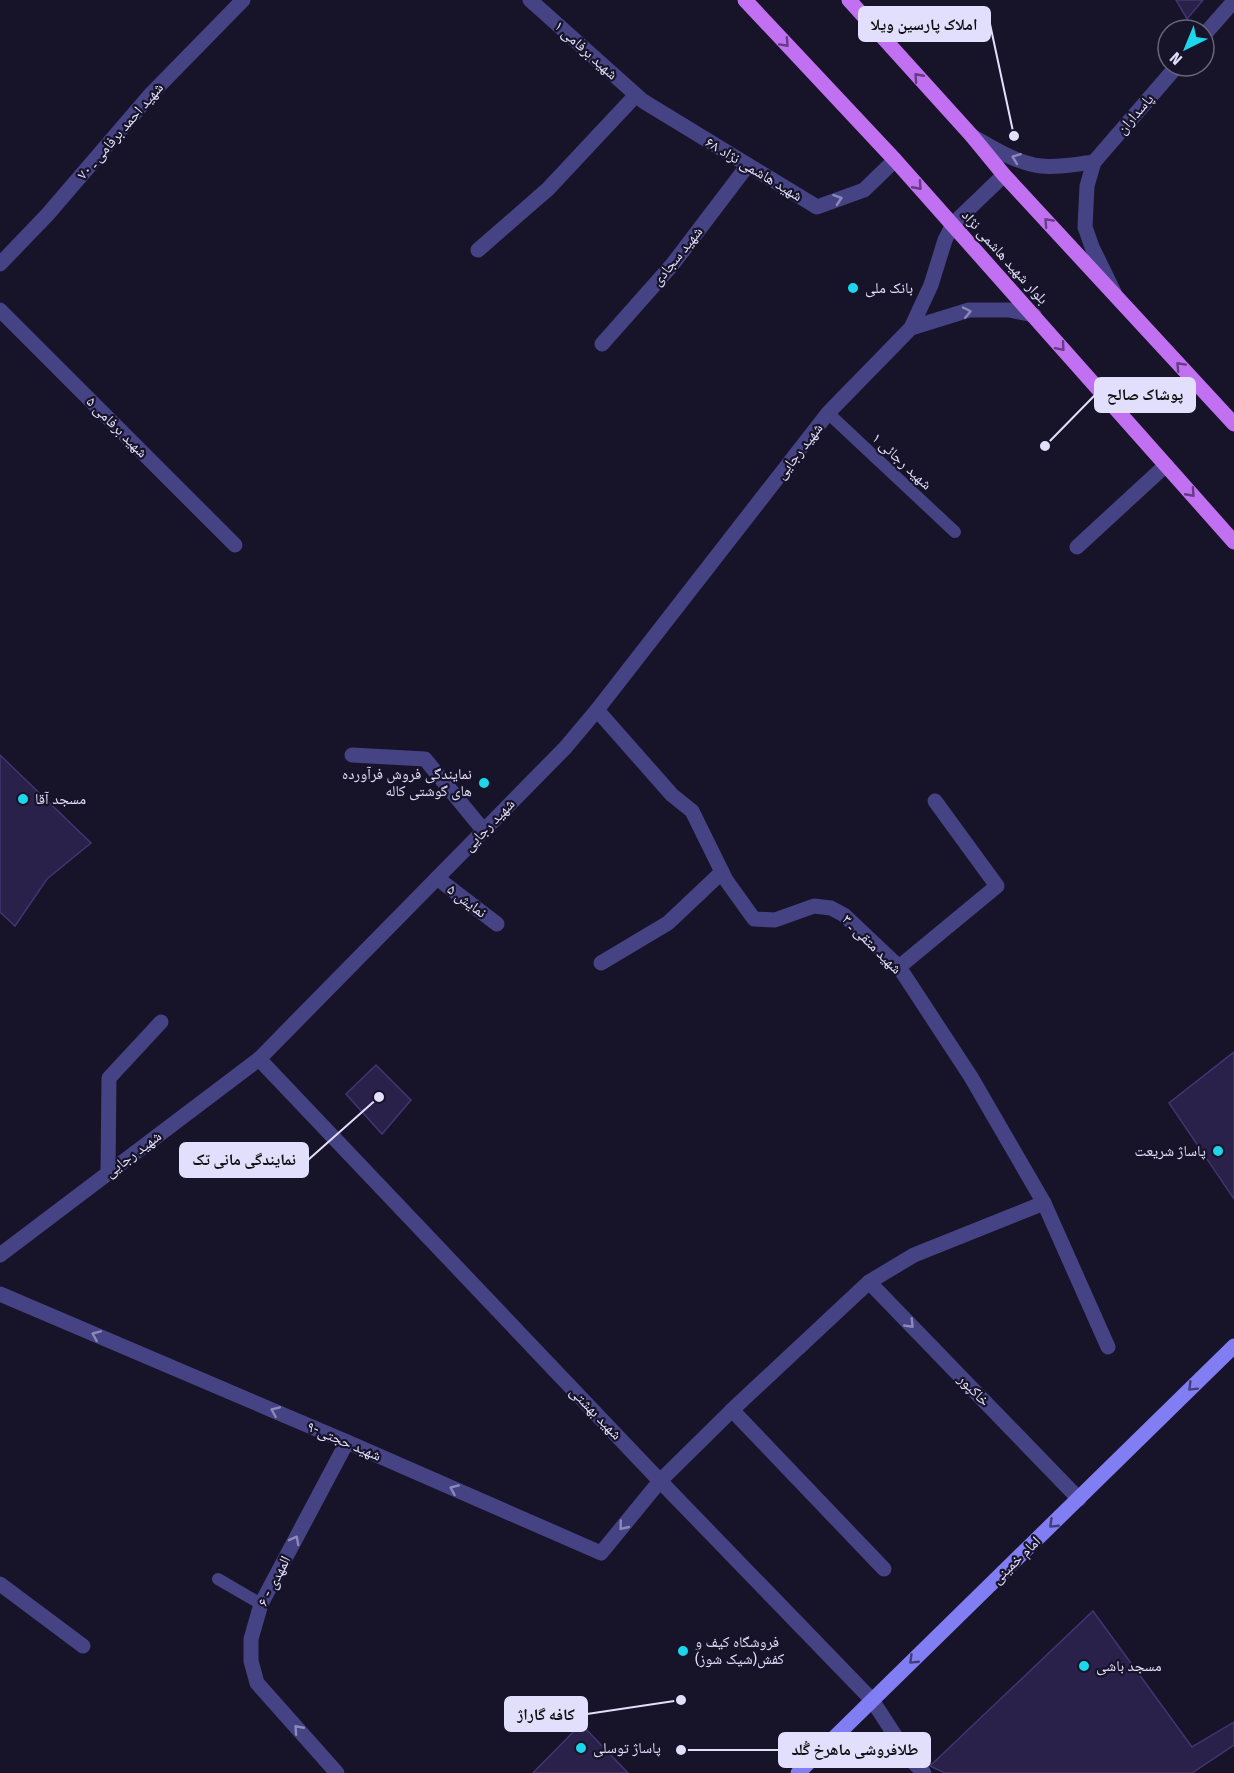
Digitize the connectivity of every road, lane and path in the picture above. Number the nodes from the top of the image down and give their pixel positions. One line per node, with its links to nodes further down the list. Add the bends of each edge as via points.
1 (243, 0): 16 (street, شهید احمد برفامی ـ ۷۰, via 151,94)
2 (530, 0): 8 (street, شهید برفامی ۱)
3 (745, 0): 10 (main road, بلوار شهید هاشمی نژاد, one-way to 10)
4 (849, 0): 9 (main road, one-way to 4)
5 (1234, 1): 6 (street)
6 (1216, 21)
7 (1167, 78): 11 (street, پاسداران)
8 (639, 98): 12 (street, شهید هاشمی نژاد ۶۸); 15 (street, via 548,189)
9 (972, 136): 11 (street, one-way to 9, via 1042,166 1004,154); 13 (main road)
10 (895, 160): 12 (street, شهید هاشمی نژاد ۶۸, one-way to 10, via 816,207 864,190); 14 (main road, بلوار شهید هاشمی نژاد, one-way to 14)
11 (1094, 162): 17 (street, via 1087,186 1085,226)
12 (748, 165): 21 (street, شهید سجادی, via 672,265)
13 (1004, 175): 14 (street); 17 (main road, one-way to 13)
14 (952, 224): 19 (main road, بلوار شهید هاشمی نژاد); 20 (street)
15 (478, 250)
16 (0, 264)
17 (1117, 297): 23 (main road, one-way to 17)
18 (0, 310): 27 (street, شهید برفامی ۵)
19 (1034, 315): 20 (street, one-way to 19, via 969,310); 24 (main road, بلوار شهید هاشمی نژاد, one-way to 24)
20 (911, 328): 22 (street, شهید رجایی)
21 (602, 344)
22 (828, 413): 25 (lane, شهید رجائی ۱); 29 (street, شهید رجایی)
23 (1234, 424)
24 (1166, 465): 26 (main road, بلوار شهید هاشمی نژاد, one-way to 26); 28 (street)
25 (955, 532)
26 (1234, 542)
27 (235, 544)
28 (1077, 547)
29 (597, 710): 32 (street, شهید رجایی); 33 (street, شهید متقی ـ ۳, via 672,795 692,811)
30 (352, 755): 32 (street, via 425,759)
31 (935, 801): 37 (street, via 997,886)
32 (484, 831): 34 (street, شهید رجایی)
33 (722, 872): 36 (street, via 668,923); 37 (street, شهید متقی ـ ۳, via 754,919 775,920 814,906 831,908 844,915)
34 (437, 878): 35 (street, نمایش ۵); 39 (street, شهید رجایی)
35 (497, 924)
36 (601, 963)
37 (899, 967): 41 (street, شهید متقی ـ ۳, via 971,1077)
38 (161, 1022): 40 (street, via 109,1078)
39 (259, 1059): 40 (street, شهید رجایی); 49 (street, شهید بهشتی)
40 (108, 1173): 42 (street, شهید رجایی)
41 (1044, 1203): 43 (street, via 915,1255); 46 (street, شهید متقی ـ ۳)
42 (0, 1255)
43 (869, 1282): 47 (street); 50 (street, خاکپور, one-way to 50)
44 (0, 1294): 48 (street, شهید حجتی-۹, one-way to 44)
45 (1234, 1346): 50 (main road, امام خمینی, one-way to 50)
46 (1108, 1347)
47 (732, 1410): 49 (street); 51 (street)
48 (347, 1442): 49 (street, شهید حجتی-۹, one-way to 48, via 601,1553); 54 (street, المهدی - ۶, one-way to 48)
49 (660, 1481): 56 (street, شهید بهشتی)
50 (1079, 1498): 56 (main road, امام خمینی, one-way to 56)
51 (885, 1569)
52 (218, 1579): 54 (lane)
53 (0, 1584): 55 (street)
54 (261, 1604): 57 (street, المهدی - ۶, one-way to 54, via 257,1683 251,1639)
55 (83, 1646)
56 (872, 1700): 58 (main road, امام خمینی); 59 (street, شهید بهشتی, via 911,1760)
57 (337, 1773)
58 (798, 1773)
59 (924, 1773)

